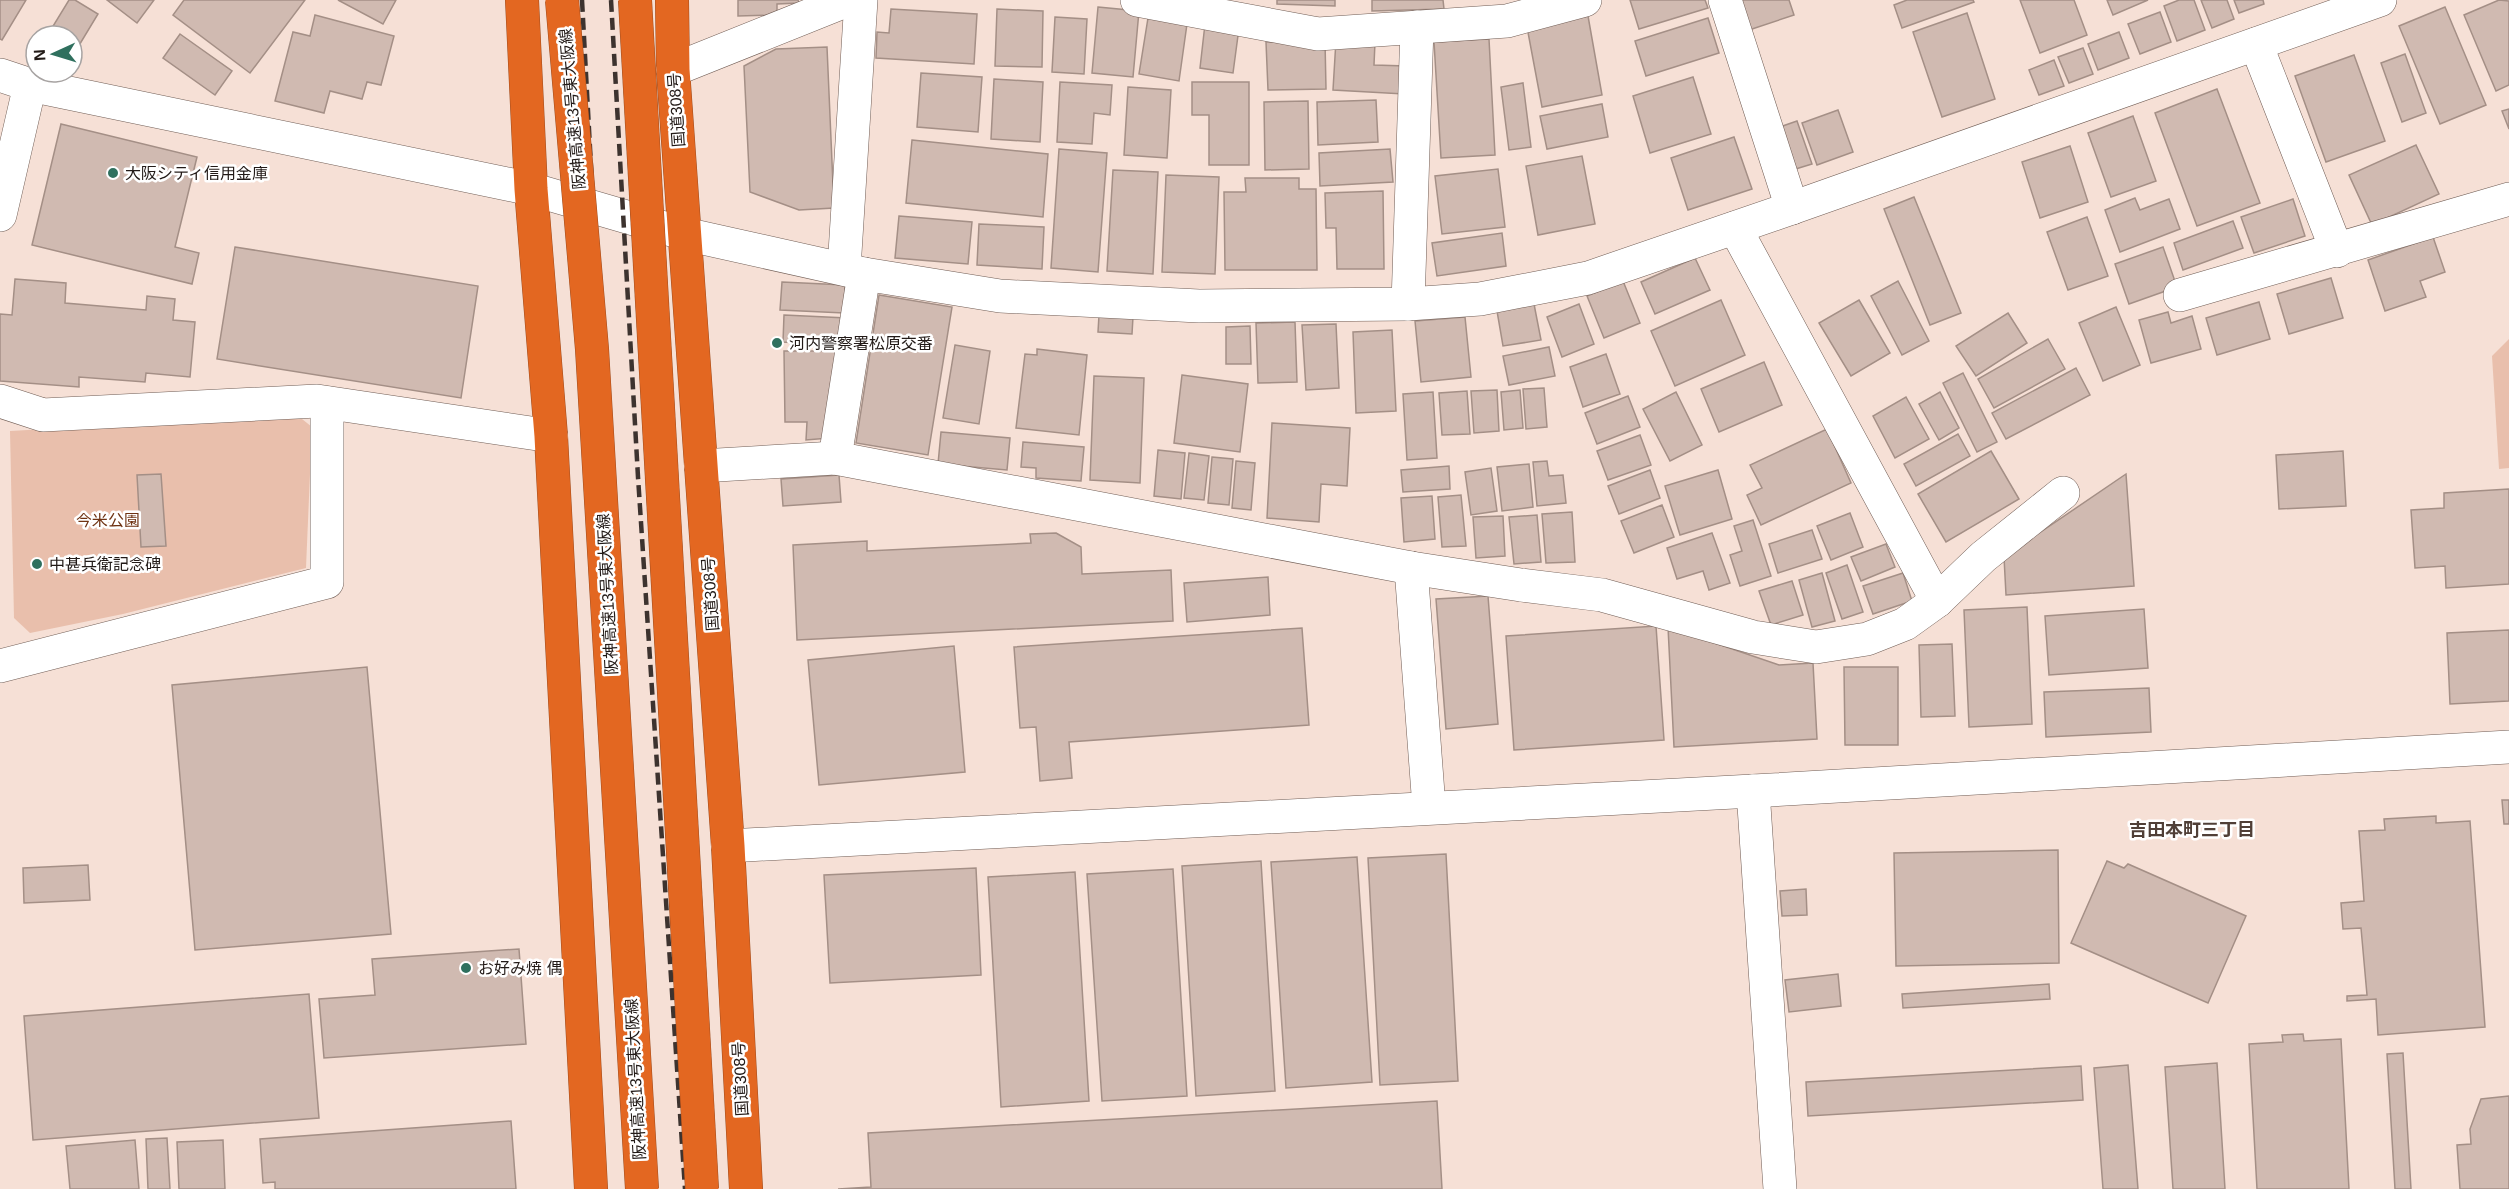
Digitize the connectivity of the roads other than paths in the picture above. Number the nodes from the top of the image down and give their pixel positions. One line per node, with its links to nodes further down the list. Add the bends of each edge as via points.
1 (522, 0): 17 (highway)
2 (562, 0): 41 (highway, 阪神高速13号東大阪線, bridge, via 592,349)
3 (635, 0): 42 (highway, bridge)
4 (672, 0): 14 (highway, 国道308号)
5 (848, 0): 14 (street)
6 (861, 0): 24 (street)
7 (1137, 0): 12 (street, via 1318,34)
8 (1585, 0): 11 (street)
9 (1725, 0): 19 (street)
10 (2380, 0): 13 (street)
11 (1505, 10): 12 (street)
12 (1417, 27): 26 (street)
13 (2256, 44): 19 (street); 23 (street)
14 (673, 70): 22 (highway, 国道308号)
15 (0, 75): 16 (street)
16 (30, 85): 17 (street); 20 (street)
17 (531, 189): 22 (street); 29 (highway)
18 (2509, 200): 23 (street)
19 (1792, 208): 21 (street)
20 (0, 215)
21 (1735, 228): 26 (street, via 1588,278 1480,299); 34 (street)
22 (685, 234): 24 (street); 31 (highway, 国道308号)
23 (2337, 251): 25 (street)
24 (854, 272): 26 (street, via 1000,296 1199,306); 30 (street)
25 (2180, 295)
26 (1408, 304)
27 (0, 401): 28 (street, via 43,415)
28 (327, 403): 29 (street); 35 (street, via 327,582)
29 (551, 436): 40 (highway)
30 (835, 458): 31 (street); 33 (street)
31 (701, 466): 39 (highway, 国道308号)
32 (2062, 493): 34 (street)
33 (1411, 568): 34 (street, via 1602,595 1753,638 1816,646 1867,639 1886,632 1905,624); 38 (street)
34 (1937, 600)
35 (0, 666)
36 (2509, 747): 37 (street)
37 (1753, 791): 38 (street); 44 (street)
38 (1429, 807): 39 (street)
39 (728, 846): 43 (highway, 国道308号)
40 (591, 1189)
41 (642, 1189)
42 (702, 1189)
43 (746, 1189)
44 (1780, 1189)

